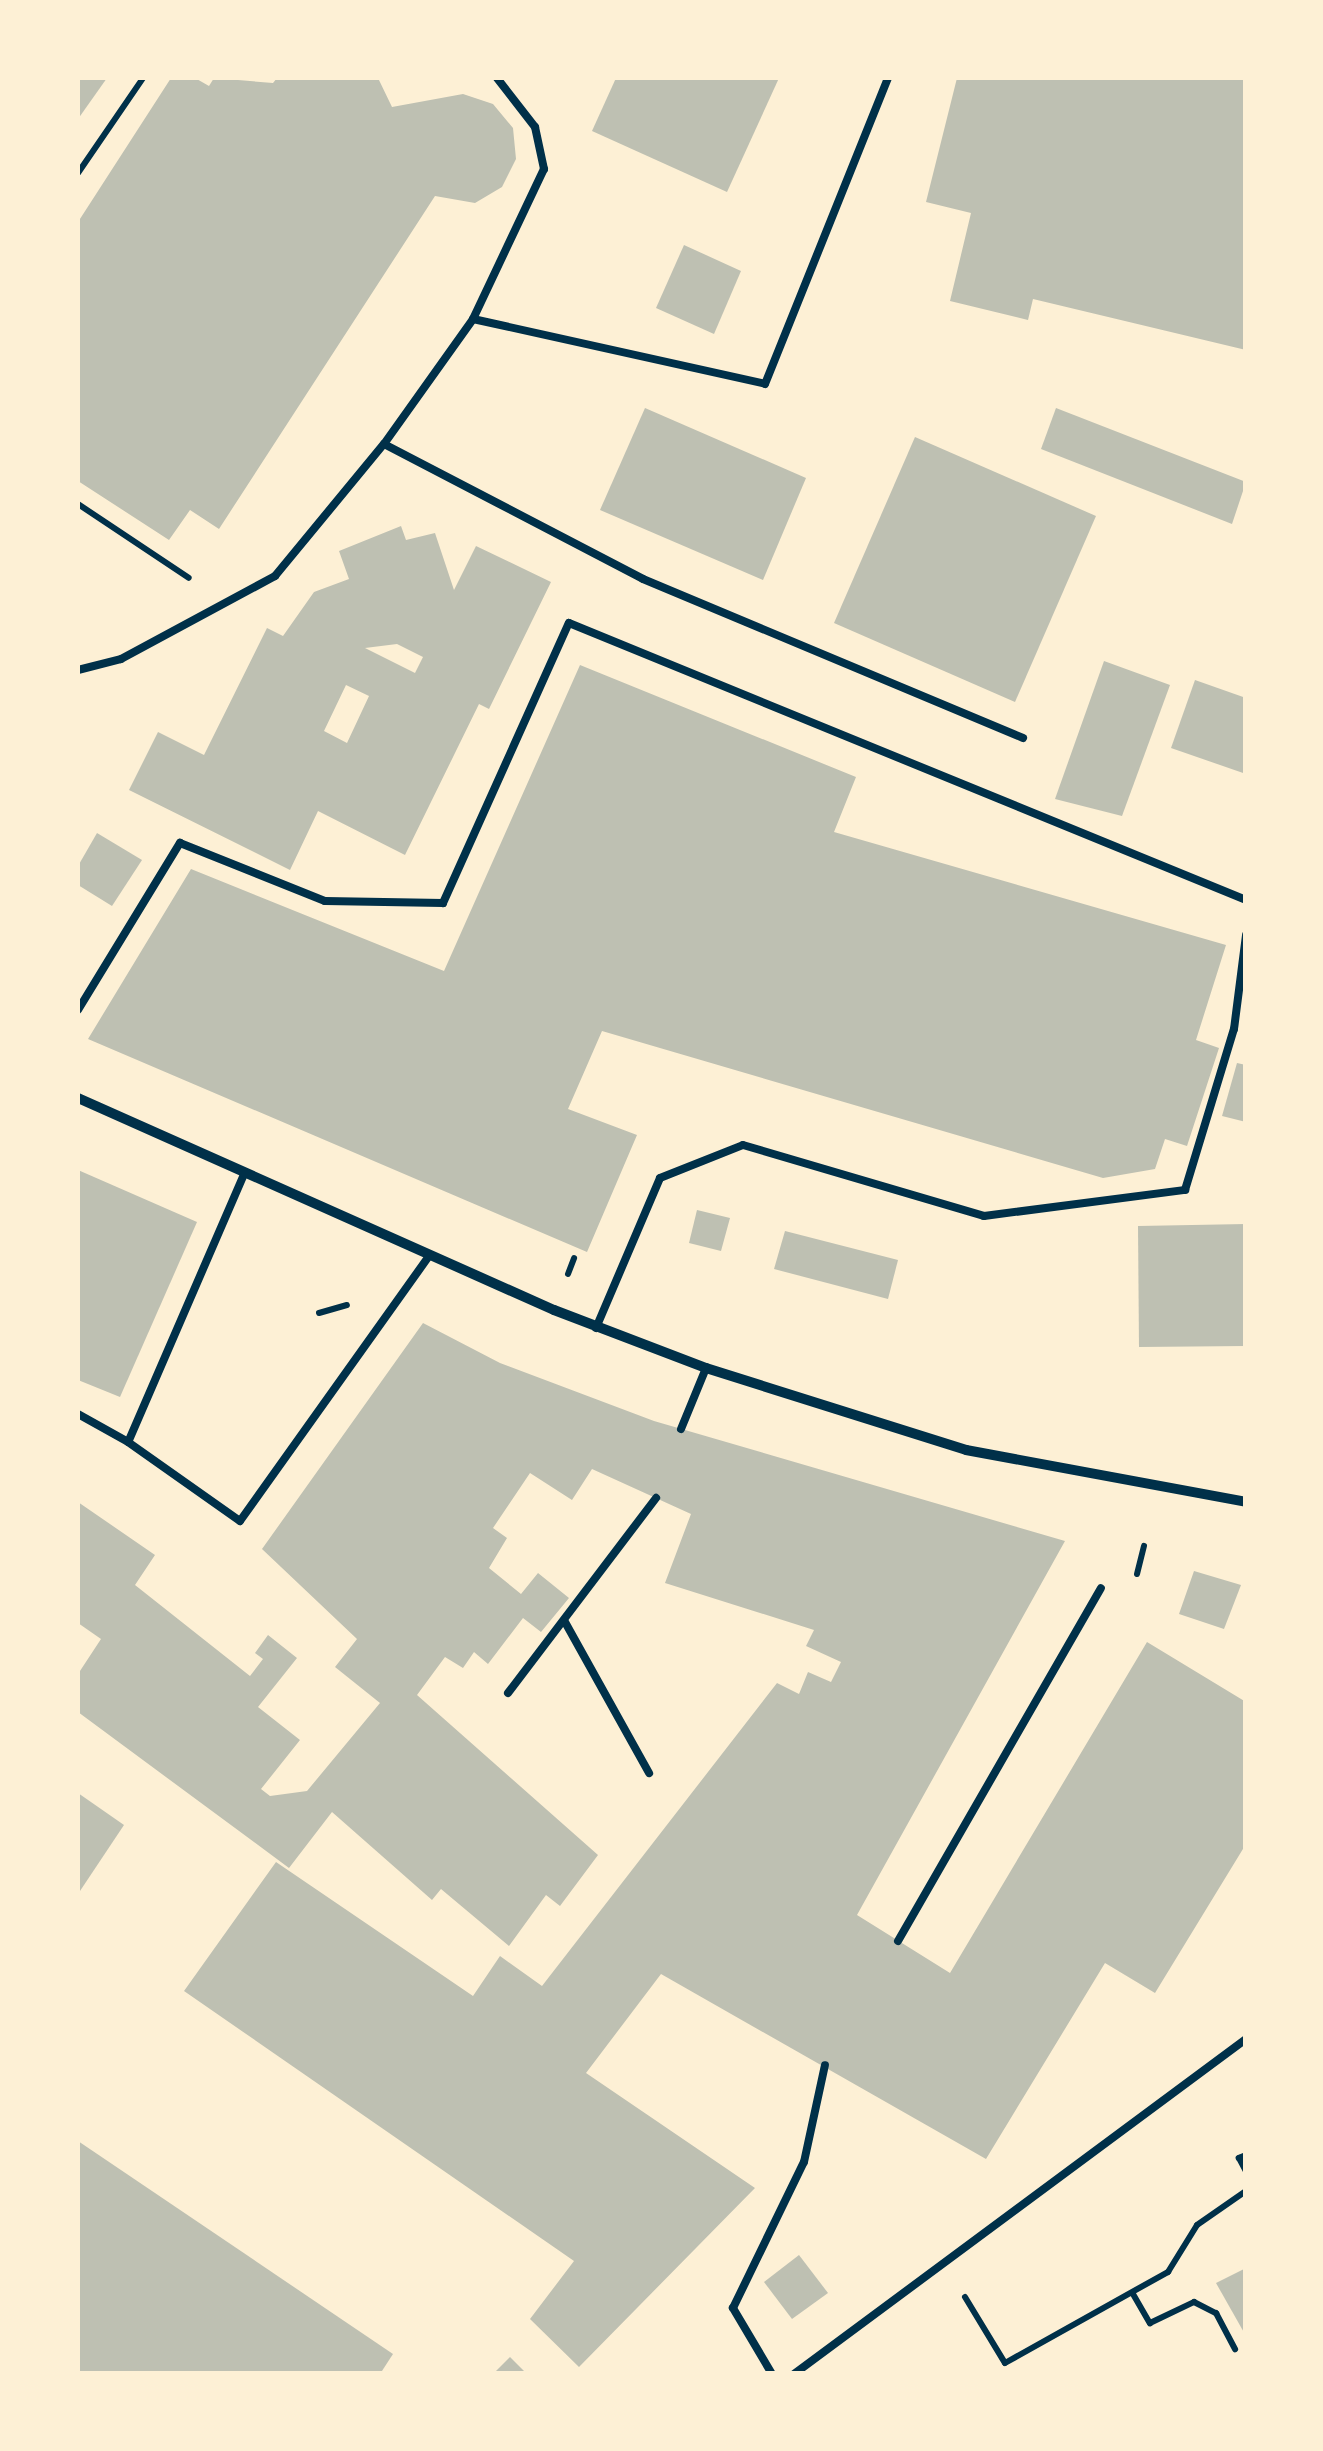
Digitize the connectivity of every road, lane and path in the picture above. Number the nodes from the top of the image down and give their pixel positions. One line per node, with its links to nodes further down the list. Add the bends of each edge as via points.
1 (143, 78): 4 (path)
2 (498, 78): 5 (lane, via 535,127 544,169)
3 (888, 78): 5 (lane, via 765,384)
4 (78, 174)
5 (473, 319): 6 (lane)
6 (384, 444): 8 (lane, via 274,576); 10 (lane, via 644,579)
7 (78, 504): 8 (path)
8 (226, 603): 9 (lane, via 121,660)
9 (78, 670)
10 (1024, 738)
11 (1246, 900): 13 (lane, via 569,623 443,903 325,901 180,843)
12 (1246, 935): 17 (lane, via 1234,1030 1185,1190 984,1216 743,1144 660,1178)
13 (78, 1010)
14 (78, 1098): 15 (street)
15 (246, 1172): 16 (street); 21 (lane)
16 (430, 1254): 17 (street); 21 (lane, via 240,1522)
17 (596, 1328): 18 (street)
18 (706, 1368): 20 (lane); 23 (street, via 966,1450)
19 (78, 1414): 21 (lane)
20 (681, 1430)
21 (128, 1442)
22 (656, 1498): 25 (lane)
23 (1246, 1502)
24 (1101, 1588): 28 (lane)
25 (565, 1622): 26 (lane); 27 (lane)
26 (508, 1694)
27 (650, 1774)
28 (898, 1941)
29 (1246, 2040): 34 (lane)
30 (825, 2065): 37 (lane, via 804,2162 733,2308)
31 (1246, 2154): 32 (path, via 1239,2158)
32 (1246, 2171)
33 (1246, 2191): 35 (path, via 1196,2225 1168,2272)
34 (946, 2267): 35 (path, via 1006,2363); 38 (lane)
35 (1133, 2294): 36 (path, via 1150,2323 1194,2302 1216,2312)
36 (1235, 2349)
37 (772, 2374)
38 (794, 2374)

